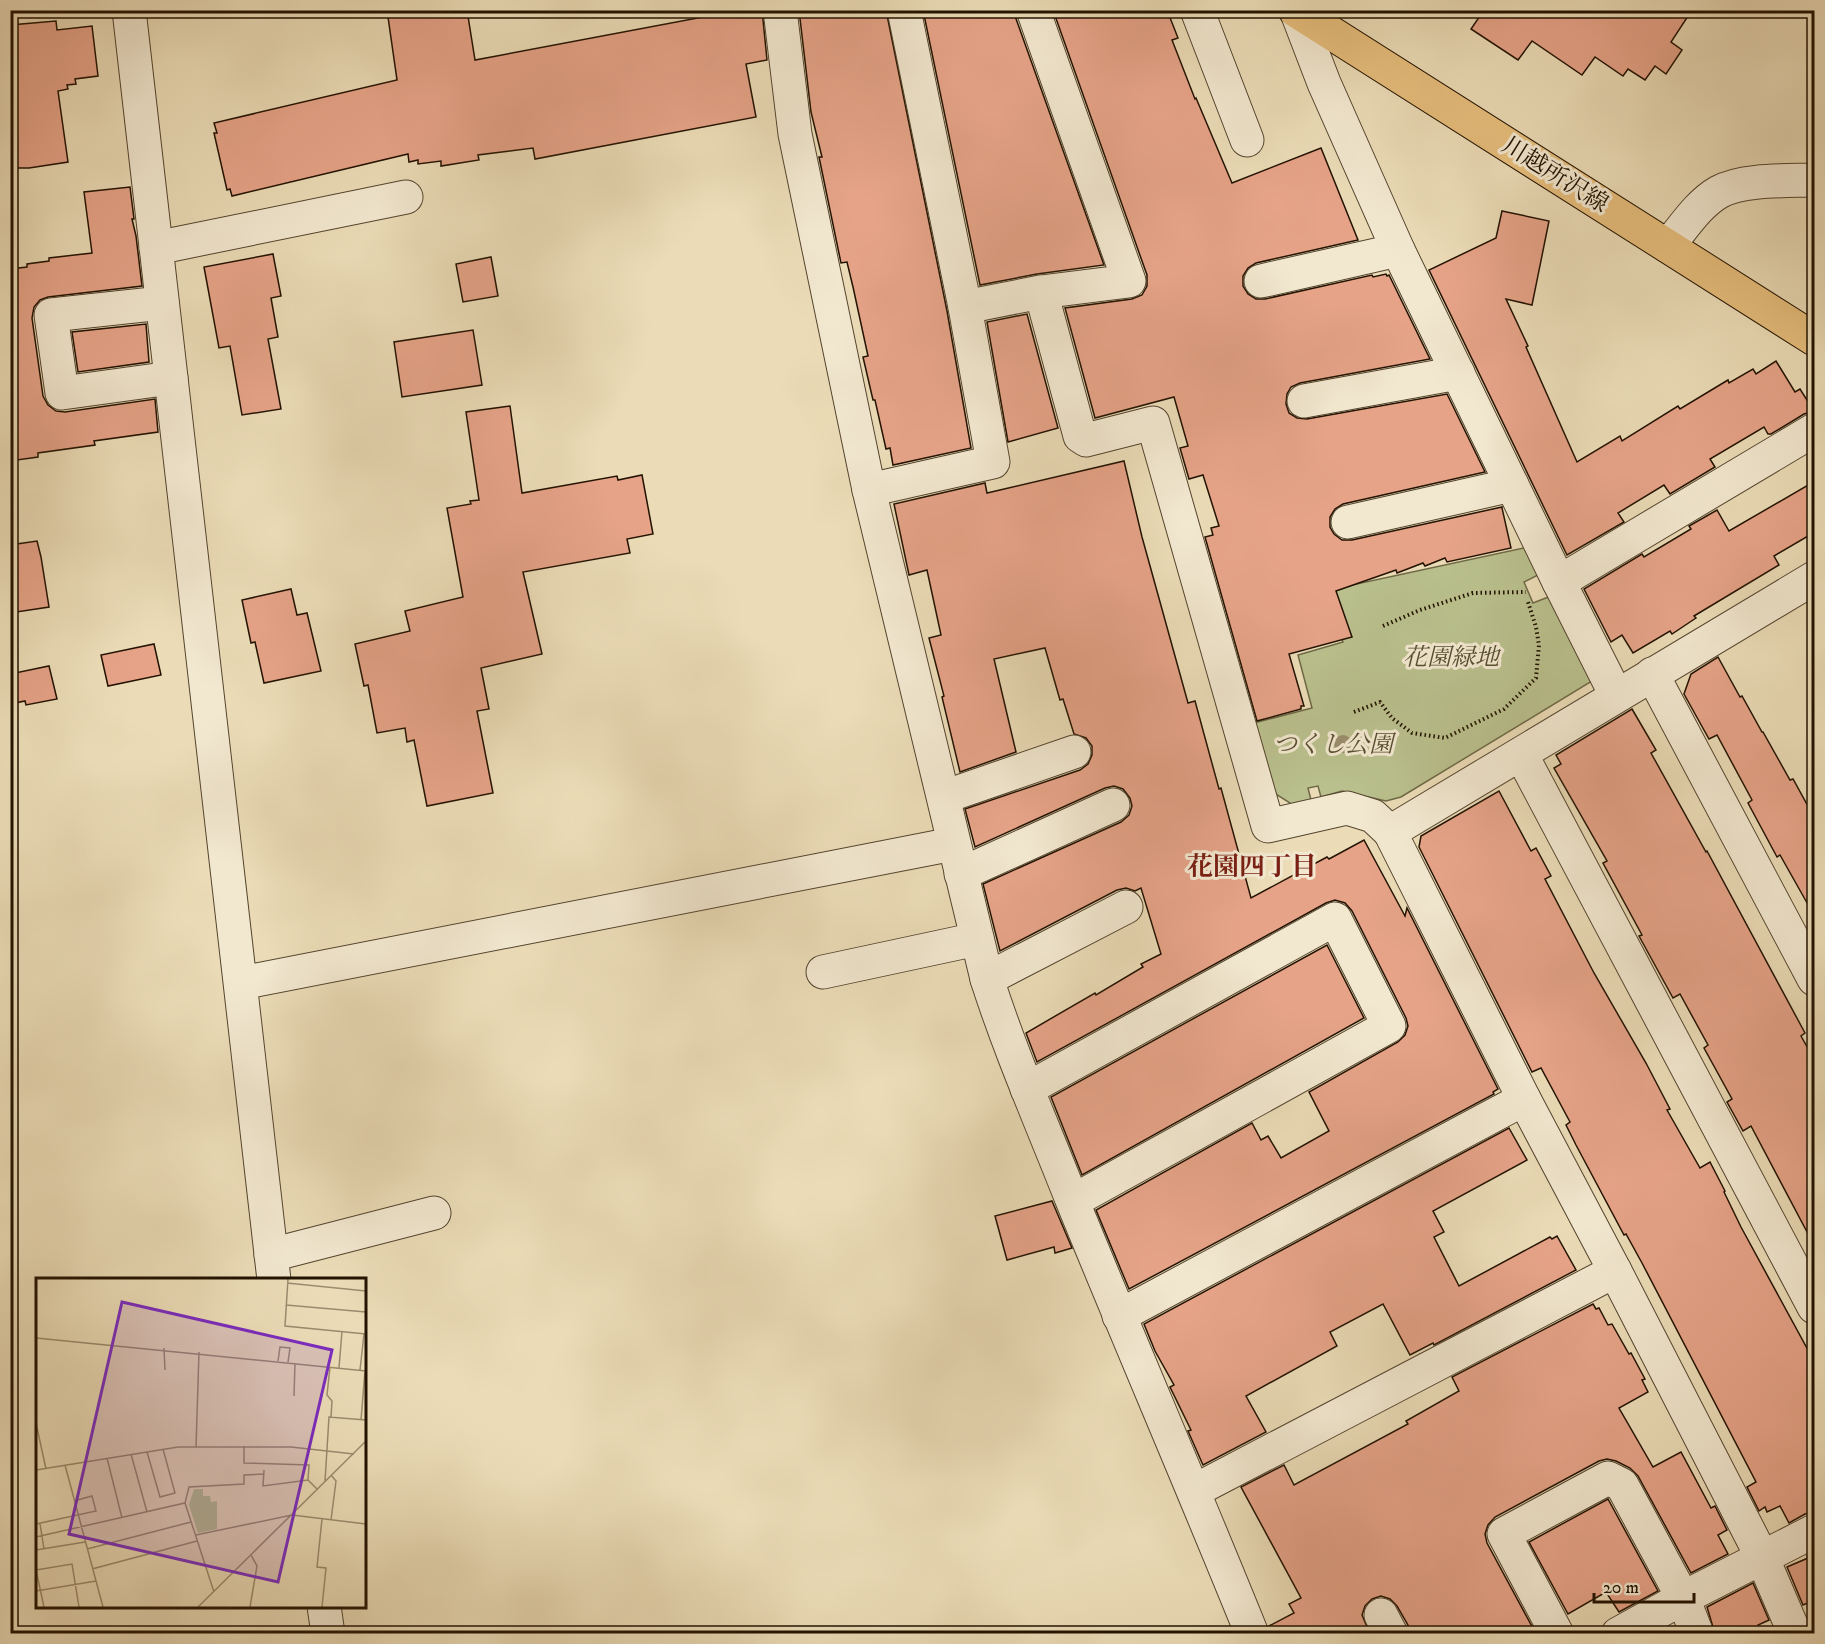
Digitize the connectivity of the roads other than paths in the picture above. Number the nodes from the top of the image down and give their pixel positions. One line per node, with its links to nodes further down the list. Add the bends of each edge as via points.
1 (129, 10): 11 (street)
2 (780, 10): 23 (street, via 795,134)
3 (904, 10): 16 (street)
4 (1033, 10): 14 (street, via 1129,280)
5 (1197, 10): 7 (street)
6 (1296, 11): 10 (main road, 川越所沢線); 12 (street)
7 (1247, 140)
8 (1815, 180): 10 (street, via 1738,184 1718,192)
9 (406, 197): 11 (street)
10 (1668, 246): 17 (main road, 川越所沢線)
11 (156, 248): 15 (street)
12 (1398, 250): 13 (street); 18 (street)
13 (1261, 280)
14 (1041, 292): 16 (street); 33 (street, via 1080,436 1086,440 1153,423 1268,826 1347,808 1373,816)
15 (162, 303): 19 (street); 19 (street, via 51,315 62,393)
16 (965, 307): 23 (street, via 993,462)
17 (1815, 339)
18 (1458, 372): 20 (street); 22 (street)
19 (171, 378): 40 (street)
20 (1304, 401)
21 (1815, 430): 26 (street)
22 (1512, 485): 24 (street); 26 (street)
23 (868, 490): 31 (street)
24 (1348, 522)
25 (1815, 578): 27 (street)
26 (1558, 580): 28 (street)
27 (1652, 674): 28 (street); 39 (street)
28 (1616, 695): 30 (street)
29 (1074, 752): 31 (street)
30 (1521, 754): 33 (street); 47 (street)
31 (944, 797): 34 (street)
32 (1113, 805): 34 (street)
33 (1390, 832): 42 (street)
34 (957, 859): 36 (street); 40 (street)
35 (1126, 907): 38 (street)
36 (977, 939): 37 (street); 38 (street)
37 (823, 972)
38 (987, 979): 41 (street)
39 (1815, 979)
40 (241, 983): 45 (street)
41 (1027, 1089): 43 (street); 43 (street, via 1335,919 1389,1026)
42 (1524, 1099): 46 (street); 48 (street)
43 (1073, 1201): 48 (street)
44 (434, 1213): 45 (street)
45 (273, 1267)
46 (1615, 1271): 49 (street); 51 (street)
47 (1815, 1307)
48 (1119, 1316): 49 (street)
49 (1194, 1491): 55 (street)
50 (1815, 1531): 51 (street)
51 (1762, 1557): 52 (street); 59 (street)
52 (1683, 1598): 56 (street, via 1622,1485 1608,1478 1503,1534); 57 (street); 58 (street)
53 (324, 1608): 54 (street)
54 (328, 1634)
55 (1251, 1634)
56 (1557, 1634)
57 (1618, 1634)
58 (1697, 1634)
59 (1795, 1634)

